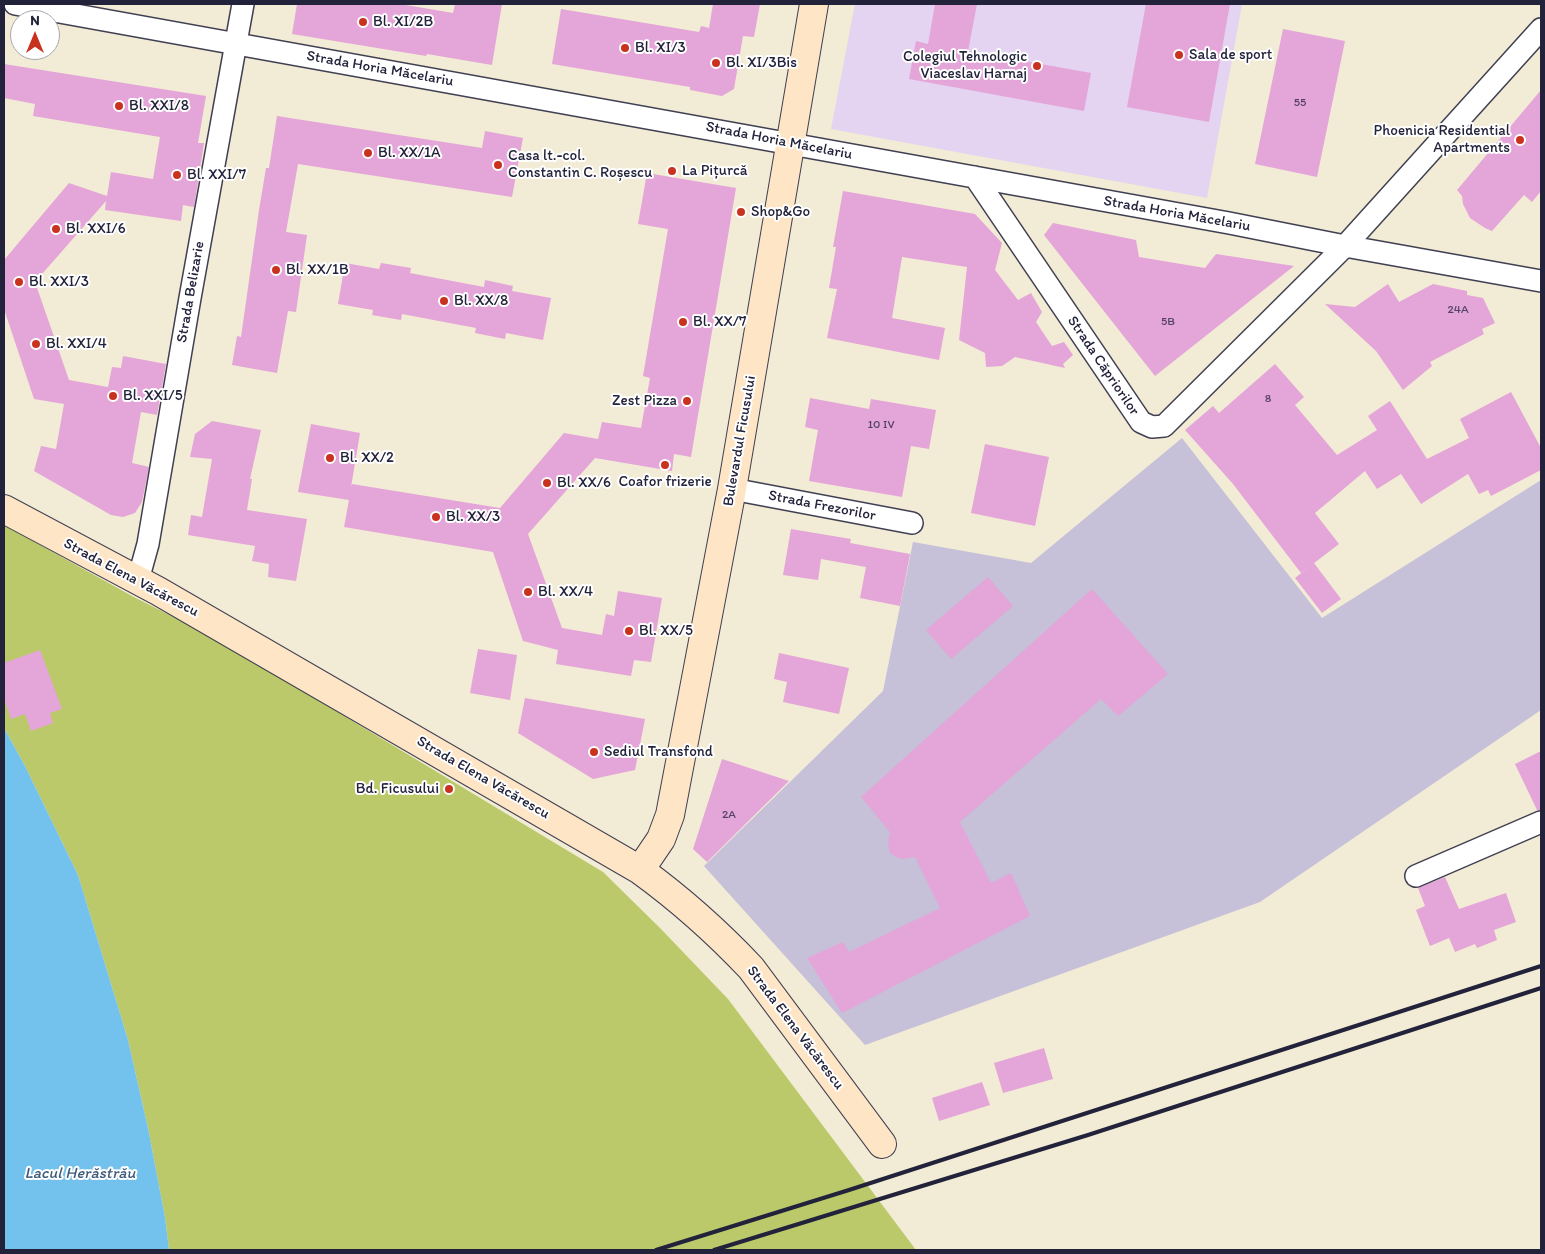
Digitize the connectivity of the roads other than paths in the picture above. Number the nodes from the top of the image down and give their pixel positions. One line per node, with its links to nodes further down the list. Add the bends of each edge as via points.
1 (15, 4): 5 (street, Strada Horia Măcelariu)
2 (243, 4): 5 (street, Strada Belizarie)
3 (814, 4): 6 (street, Bulevardul Ficusului)
4 (1541, 29): 8 (street, Strada Căpriorilor)
5 (236, 43): 6 (street, Strada Horia Măcelariu); 13 (street, Strada Belizarie, via 148,544)
6 (790, 143): 7 (street, Strada Horia Măcelariu); 10 (street, Bulevardul Ficusului)
7 (975, 177): 8 (street, Strada Horia Măcelariu); 8 (street, Strada Căpriorilor, via 1141,422 1152,428 1164,426)
8 (1345, 246): 9 (street, Strada Horia Măcelariu)
9 (1541, 282)
10 (732, 490): 12 (street, Strada Frezorilor); 15 (street, Bulevardul Ficusului, via 670,815 661,839)
11 (4, 509): 13 (street, Strada Elena Văcărescu)
12 (912, 523)
13 (138, 580): 15 (street, Strada Elena Văcărescu)
14 (1541, 822): 16 (street)
15 (640, 870): 17 (street, Strada Elena Văcărescu, via 692,911 751,968)
16 (1416, 876)
17 (882, 1144)

